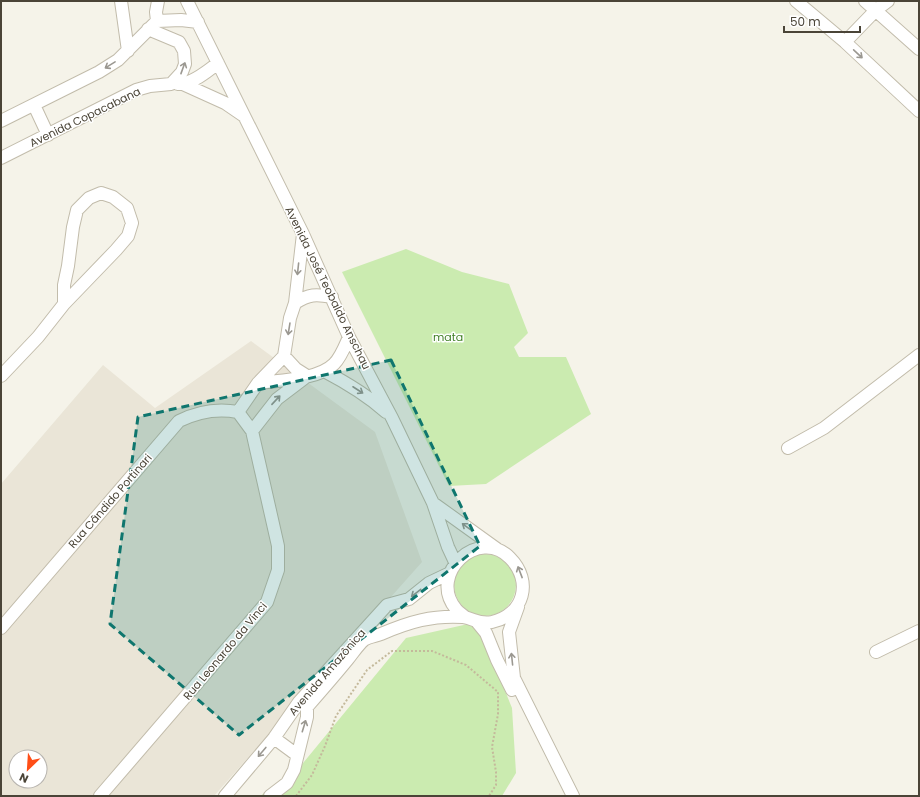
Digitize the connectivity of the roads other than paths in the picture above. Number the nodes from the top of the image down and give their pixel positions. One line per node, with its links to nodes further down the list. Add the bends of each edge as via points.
1 (121, 1): 12 (street)
2 (158, 1): 9 (street)
3 (187, 1): 8 (street, Avenida José Teobaldo Anschau)
4 (796, 1): 10 (street)
5 (865, 1): 7 (street)
6 (888, 1): 7 (street)
7 (876, 10): 10 (street); 11 (street)
8 (198, 22): 9 (street, via 181,20); 13 (street, Avenida José Teobaldo Anschau)
9 (152, 25): 12 (street); 14 (street, one-way to 9, via 185,64 184,51 179,42)
10 (845, 42): 16 (street, one-way to 16)
11 (919, 49)
12 (128, 51): 15 (street, one-way to 15, via 99,72)
13 (218, 64): 14 (street, Avenida Copacabana, via 206,73); 17 (street, Avenida José Teobaldo Anschau)
14 (177, 84): 17 (street, via 225,103); 19 (street, Avenida Copacabana, via 136,90)
15 (34, 105): 18 (street); 19 (street)
16 (919, 111)
17 (245, 116): 21 (street, Avenida José Teobaldo Anschau)
18 (1, 120)
19 (48, 135): 20 (street, Avenida Copacabana)
20 (1, 158)
21 (303, 234): 22 (street, Avenida José Teobaldo Anschau); 23 (street, one-way to 23)
22 (332, 297): 23 (street, via 319,294 306,296); 25 (street, Avenida José Teobaldo Anschau)
23 (295, 303): 27 (street, one-way to 27)
24 (64, 304): 24 (street, via 128,236 132,223 128,208 113,197 101,193 89,198 76,210 64,285); 29 (street, via 38,337)
25 (349, 337): 28 (street, via 334,364); 33 (street, Avenida José Teobaldo Anschau)
26 (919, 355): 35 (street, via 824,428)
27 (284, 356): 30 (street); 31 (street)
28 (324, 371): 30 (street); 33 (street, one-way to 33, via 372,399)
29 (1, 376)
30 (307, 376): 31 (street); 34 (street, one-way to 30, via 277,398)
31 (258, 383): 32 (street)
32 (238, 412): 34 (street, Rua Leonardo da Vinci); 42 (street, Rua Cândido Portinari, via 224,409 191,415 179,421)
33 (392, 418): 36 (street, Avenida José Teobaldo Anschau)
34 (252, 431): 48 (street, Rua Leonardo da Vinci, via 278,546 278,570 267,602)
35 (788, 448)
36 (433, 503): 37 (street, Avenida José Teobaldo Anschau, one-way to 36); 38 (street, via 448,547)
37 (498, 550): 38 (street, via 475,549 464,554); 39 (street, one-way to 37, via 522,575 517,564)
38 (452, 568): 40 (street, via 448,584 449,596 455,608); 45 (street, Avenida Amazônica, one-way to 45, via 409,599 387,605)
39 (520, 601): 41 (street, via 513,612 502,619 490,623); 52 (street, one-way to 39, via 514,678 509,632)
40 (465, 617): 41 (street); 45 (street, Avenida Amazônica, via 430,618 401,625 364,640)
41 (477, 622): 51 (street, via 486,633 497,660)
42 (1, 628)
43 (919, 631): 44 (street)
44 (876, 652)
45 (303, 704): 46 (street, Avenida Amazônica); 47 (street, Avenida Amazônica, one-way to 45, via 307,717)
46 (274, 738): 47 (street); 49 (street, Avenida Amazônica, one-way to 49)
47 (297, 755): 50 (street, Avenida Amazônica, via 294,770 287,783)
48 (100, 796)
49 (225, 796)
50 (270, 796)
51 (566, 796)
52 (573, 796)

